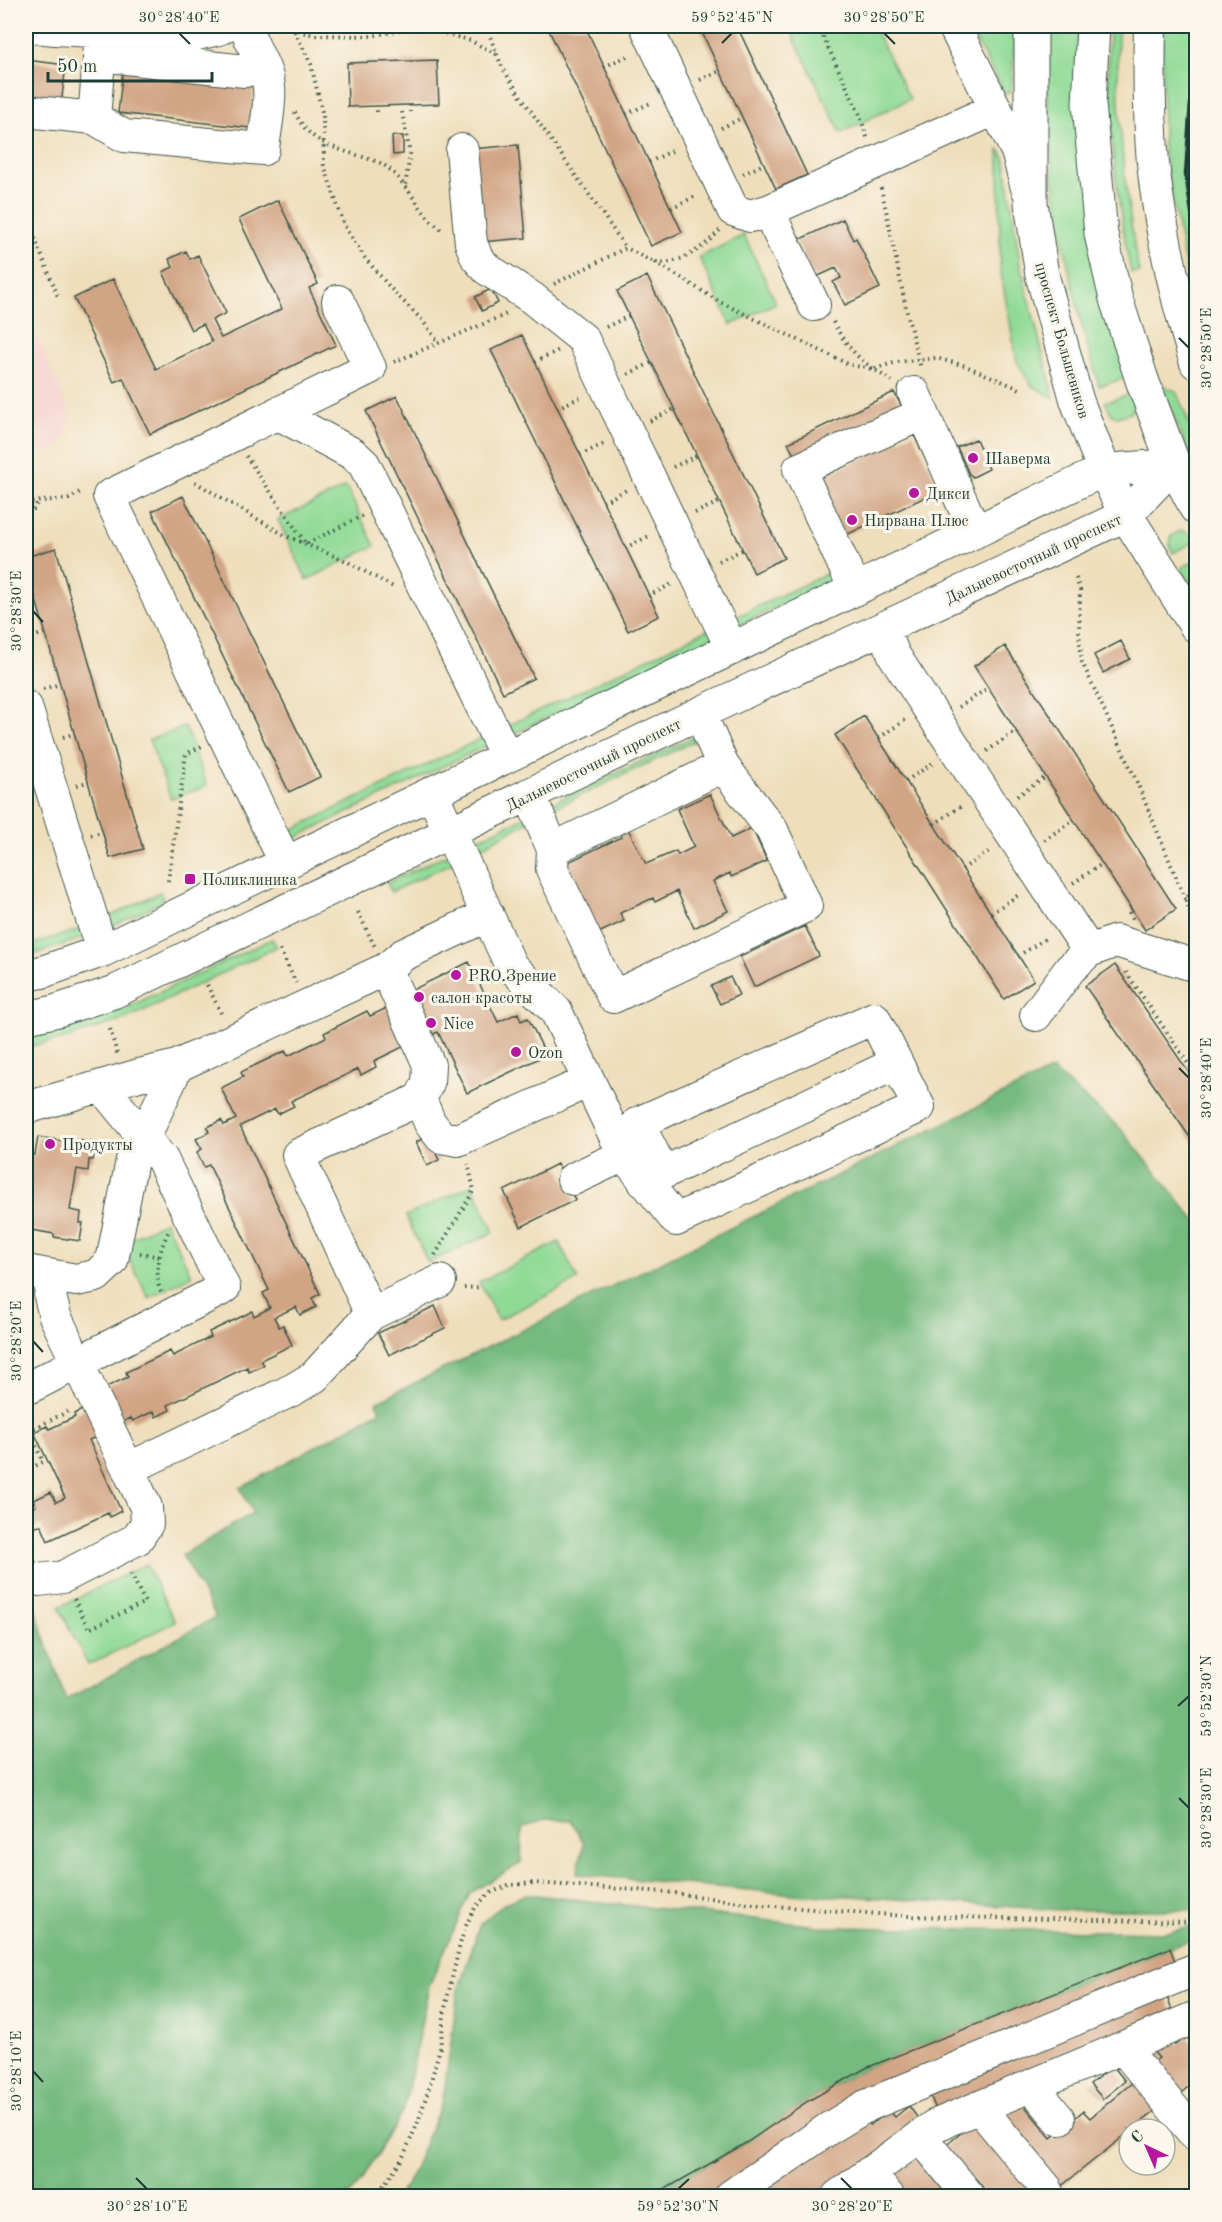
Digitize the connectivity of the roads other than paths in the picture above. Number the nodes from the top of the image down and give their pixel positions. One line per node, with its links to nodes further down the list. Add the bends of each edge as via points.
1 (27, 26): 9 (street, via 54,29)
2 (224, 26): 9 (street, via 189,36)
3 (246, 26): 10 (street)
4 (646, 26): 16 (street, via 733,210 750,216)
5 (954, 26): 11 (street)
6 (1031, 26): 15 (main road, проспект Большевиков)
7 (1093, 26): 21 (main road, via 1089,104 1101,234 1116,299)
8 (1150, 26): 19 (street, via 1149,100 1161,220)
9 (100, 43): 10 (street); 13 (street)
10 (265, 76): 13 (street, via 263,149 124,136)
11 (995, 109): 15 (street, via 1017,151); 16 (street)
12 (26, 111): 13 (street)
13 (94, 118)
14 (462, 150): 29 (street, via 471,243 477,258 583,339)
15 (1031, 203): 22 (main road, проспект Большевиков, via 1042,275 1077,401)
16 (768, 212): 18 (street)
17 (338, 301): 20 (street, via 370,368)
18 (814, 305)
19 (1197, 363)
20 (277, 413): 32 (street, via 353,454 364,464); 38 (street, via 110,496)
21 (1174, 465): 22 (street); 23 (main road); 24 (street, Дальневосточный проспект)
22 (1104, 470): 24 (main road, проспект Большевиков); 25 (street)
23 (1197, 508)
24 (1126, 515): 27 (main road, проспект Большевиков); 28 (street, Дальневосточный проспект)
25 (975, 532): 26 (street); 26 (street, via 918,404 799,469)
26 (855, 590): 29 (street)
27 (1197, 626)
28 (883, 629): 31 (street, Дальневосточный проспект); 40 (street, via 894,655 1070,923)
29 (732, 649): 32 (street)
30 (26, 707): 41 (street)
31 (700, 713): 33 (street); 35 (street, Дальневосточный проспект)
32 (506, 756): 34 (street)
33 (723, 766): 37 (street); 37 (street, via 772,830 806,906 613,997 552,869)
34 (432, 793): 36 (street); 38 (street)
35 (529, 794): 36 (street, Дальневосточный проспект); 37 (street)
36 (450, 831): 39 (street); 46 (street, Дальневосточный проспект, via 114,992)
37 (554, 849)
38 (286, 864): 41 (street)
39 (488, 915): 43 (street, via 403,955); 49 (street, via 511,966 556,1011)
40 (1103, 946): 42 (street); 45 (street, via 1070,969)
41 (102, 951): 44 (street)
42 (1197, 966)
43 (386, 969): 48 (street); 51 (street, via 429,1065 428,1083)
44 (26, 975)
45 (1036, 1016)
46 (26, 1018)
47 (897, 1063): 55 (street); 55 (street, via 919,1107 676,1220); 55 (street, via 874,1018 638,1123)
48 (177, 1066): 50 (street); 53 (street)
49 (589, 1081): 51 (street, via 458,1140 441,1137); 54 (street)
50 (102, 1087): 52 (street); 53 (street)
51 (420, 1099): 59 (street, via 298,1155)
52 (26, 1106)
53 (144, 1138): 58 (street, via 132,1160 112,1261 96,1276 76,1280); 60 (street, via 162,1159 224,1288)
54 (624, 1155): 55 (street); 56 (street)
55 (654, 1178)
56 (573, 1179)
57 (435, 1271): 59 (street)
58 (40, 1274): 60 (street)
59 (371, 1314): 62 (street, via 314,1377)
60 (77, 1362): 61 (street); 62 (street)
61 (26, 1389)
62 (128, 1469): 63 (street, via 146,1507 147,1524 137,1539 63,1576 39,1580)
63 (26, 1576)
64 (1185, 1974): 65 (street); 68 (street)
65 (1194, 2022): 66 (street)
66 (1123, 2048): 67 (street); 72 (street)
67 (1032, 2086): 69 (street); 70 (street)
68 (906, 2088): 71 (street); 75 (street, via 828,2129)
69 (979, 2107): 71 (street); 74 (street)
70 (1059, 2119)
71 (927, 2131): 73 (street); 77 (street)
72 (1197, 2136)
73 (879, 2185): 76 (street)
74 (1046, 2188)
75 (731, 2196)
76 (838, 2196)
77 (969, 2196)

